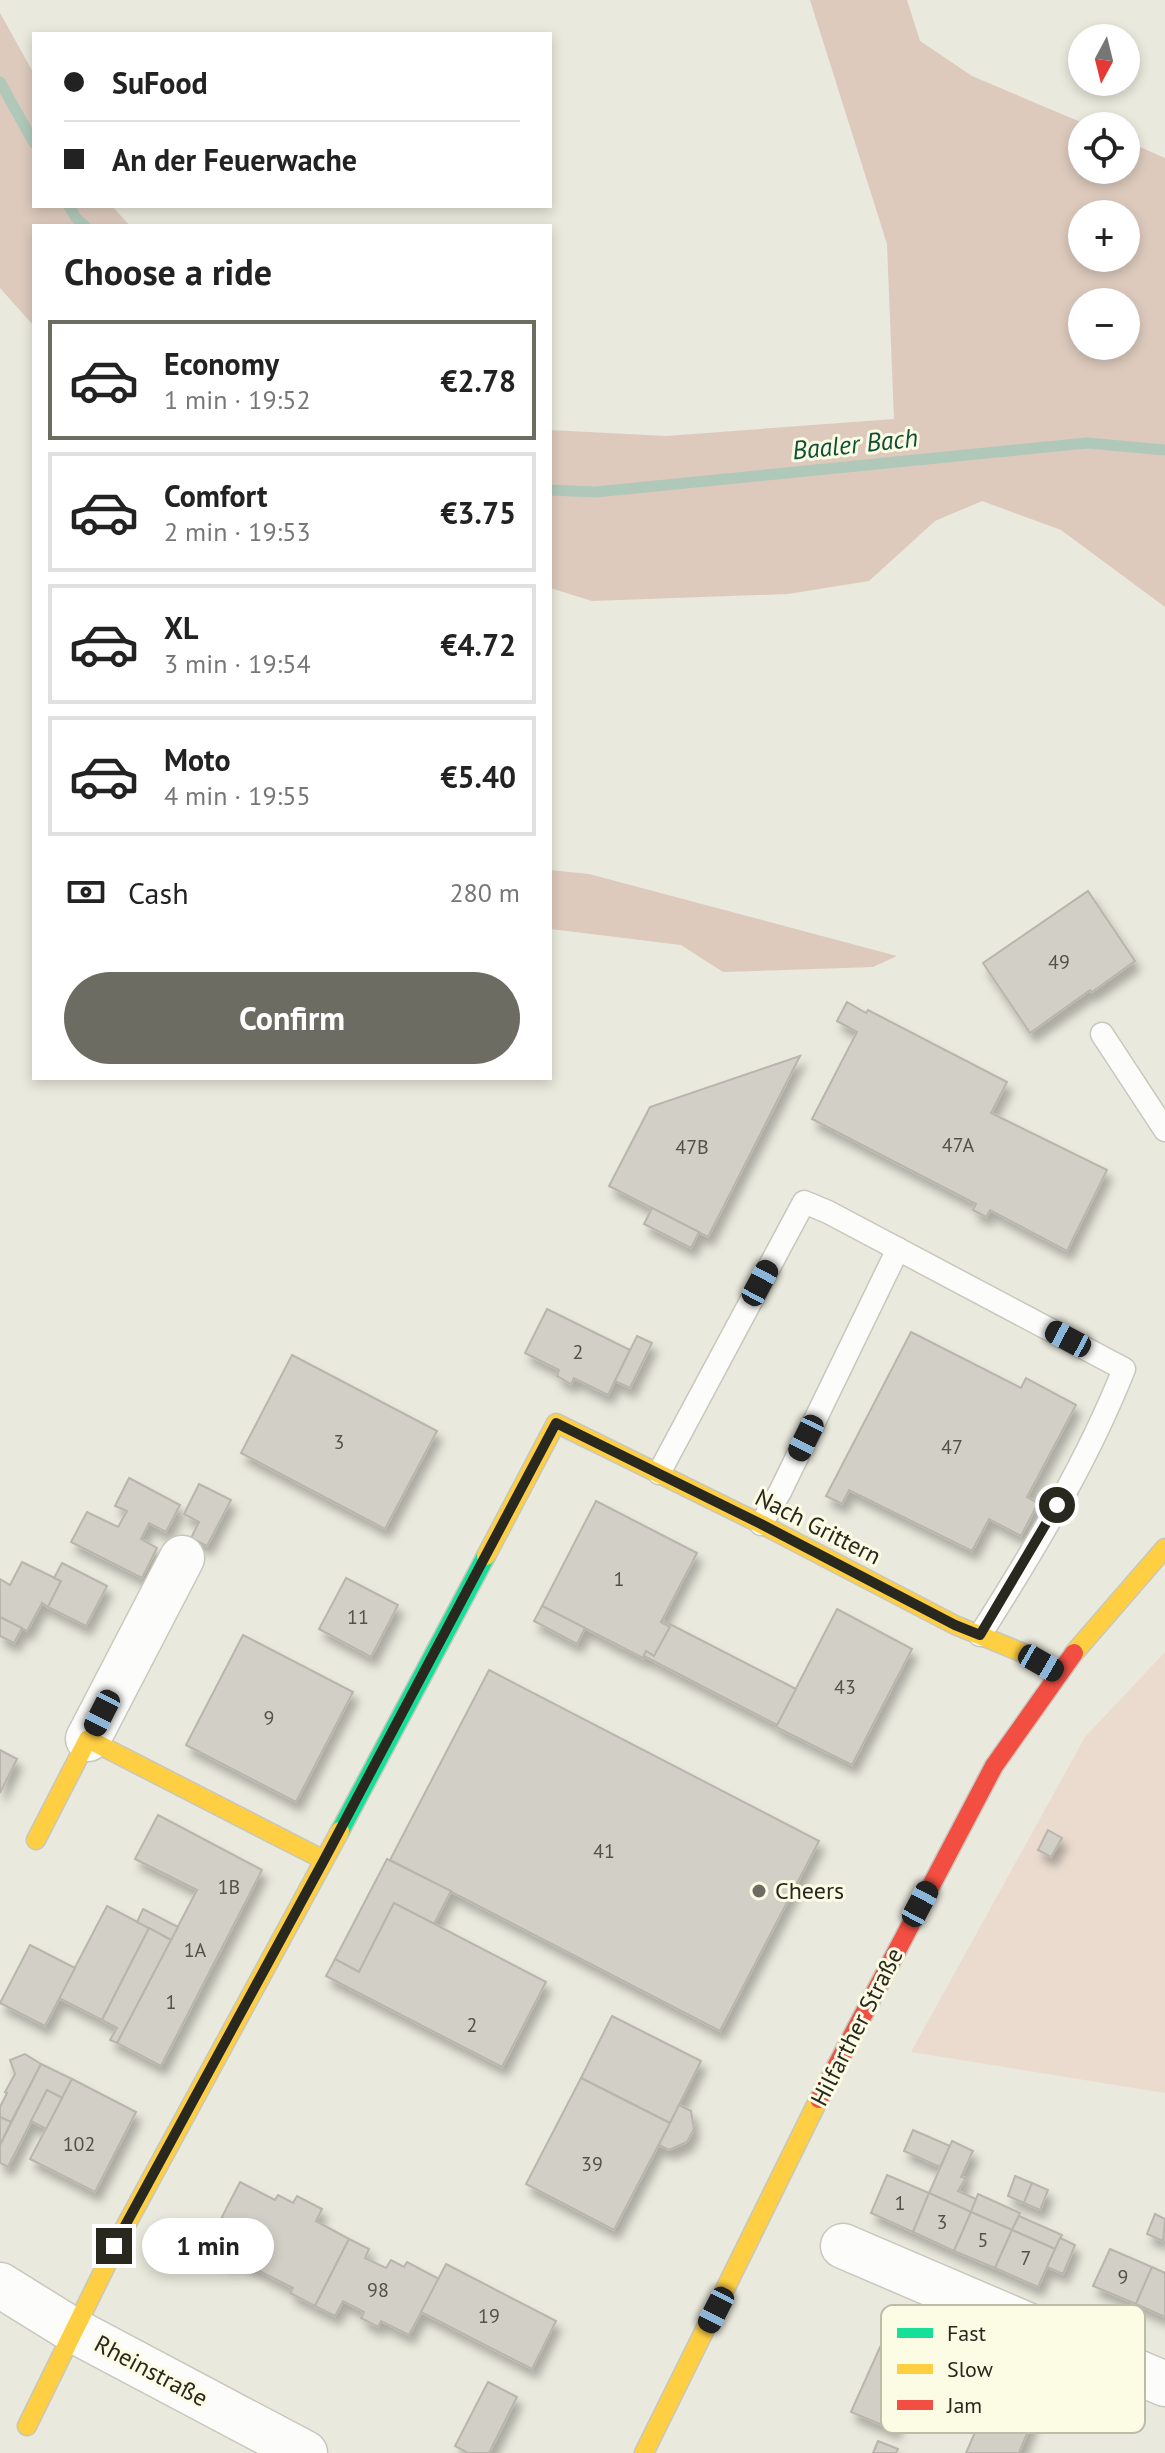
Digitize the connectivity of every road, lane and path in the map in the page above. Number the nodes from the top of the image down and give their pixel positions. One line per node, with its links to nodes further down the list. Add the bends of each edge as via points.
1 (1102, 1034): 2 (lane)
2 (1165, 1130)
3 (898, 1249): 4 (lane, via 804,1202); 5 (lane); 8 (lane, via 1124,1369 1102,1424)
4 (659, 1473): 5 (street, Nach Grittern); 12 (street, Nach Grittern, via 556,1423)
5 (761, 1524): 8 (street, Nach Grittern)
6 (1165, 1548): 9 (street, Hilfarther Straße)
7 (182, 1558): 10 (street)
8 (980, 1635): 9 (street, Nach Grittern)
9 (1059, 1673): 21 (street, Hilfarther Straße, via 994,1766 847,2042)
10 (88, 1739): 11 (street); 12 (street)
11 (36, 1840)
12 (324, 1860): 16 (street)
13 (843, 2246): 15 (street)
14 (0, 2285): 16 (street, Rheinstraße)
15 (981, 2305)
16 (71, 2329): 19 (street); 20 (street, Rheinstraße)
17 (1145, 2375): 18 (street)
18 (1165, 2384)
19 (27, 2426)
20 (305, 2453)
21 (644, 2453)

